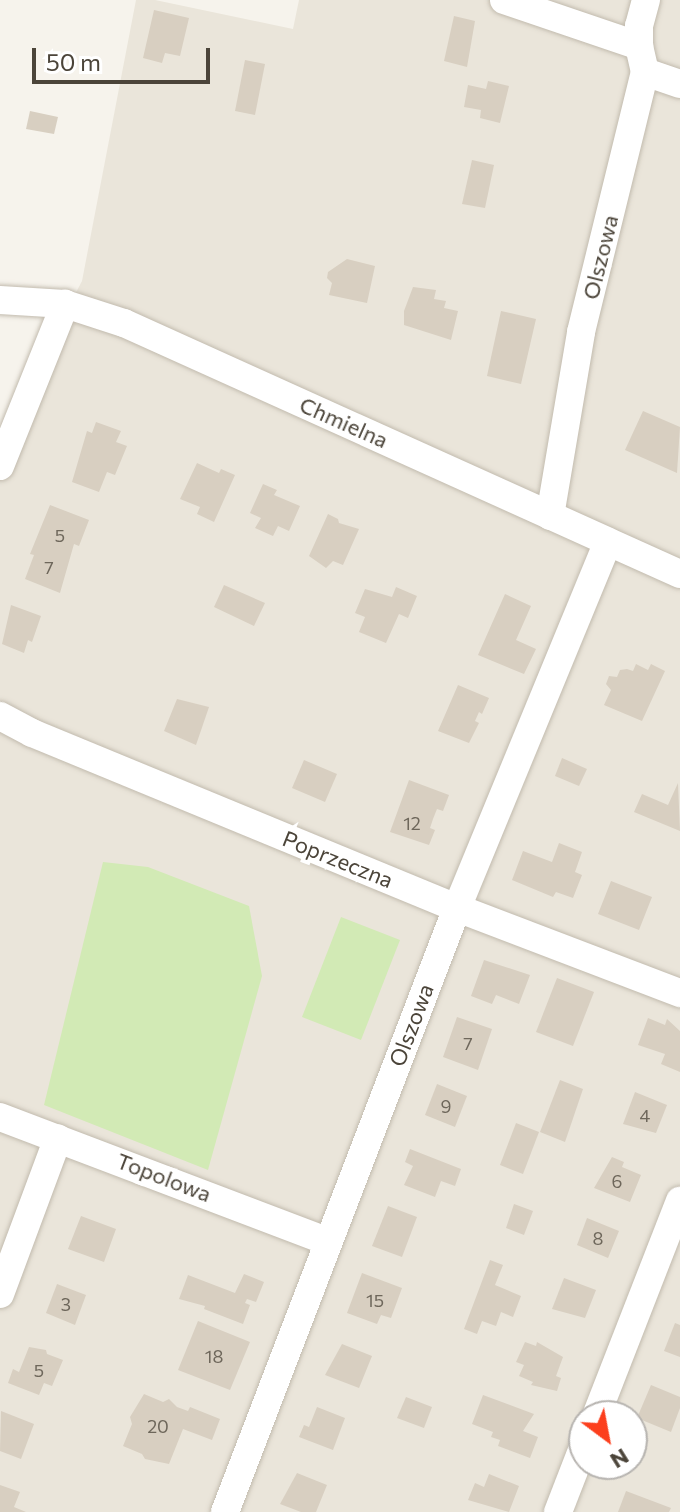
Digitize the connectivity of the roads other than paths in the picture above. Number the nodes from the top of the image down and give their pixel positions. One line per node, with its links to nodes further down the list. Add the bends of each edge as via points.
1 (504, 0): 3 (street)
2 (646, 0): 3 (street, Olszowa, via 639,26)
3 (642, 59): 4 (street); 8 (street, Olszowa, via 581,332)
4 (680, 84)
5 (0, 300): 6 (street, Chmielna)
6 (65, 304): 7 (street); 8 (street, Chmielna, via 124,323)
7 (0, 466)
8 (550, 516): 9 (street, Chmielna)
9 (608, 542): 10 (street, Chmielna); 14 (street, Olszowa)
10 (680, 574)
11 (0, 716): 12 (street, Poprzeczna)
12 (32, 733): 13 (street); 14 (street, Poprzeczna)
13 (0, 737)
14 (457, 908): 15 (street, Poprzeczna); 19 (street, Olszowa)
15 (680, 993)
16 (0, 1117): 17 (street, Topolowa)
17 (58, 1138): 19 (street, Topolowa); 20 (street)
18 (680, 1201): 21 (street)
19 (327, 1241): 23 (street, Olszowa)
20 (0, 1294)
21 (602, 1400)
22 (570, 1480): 24 (street)
23 (225, 1512)
24 (558, 1512)

